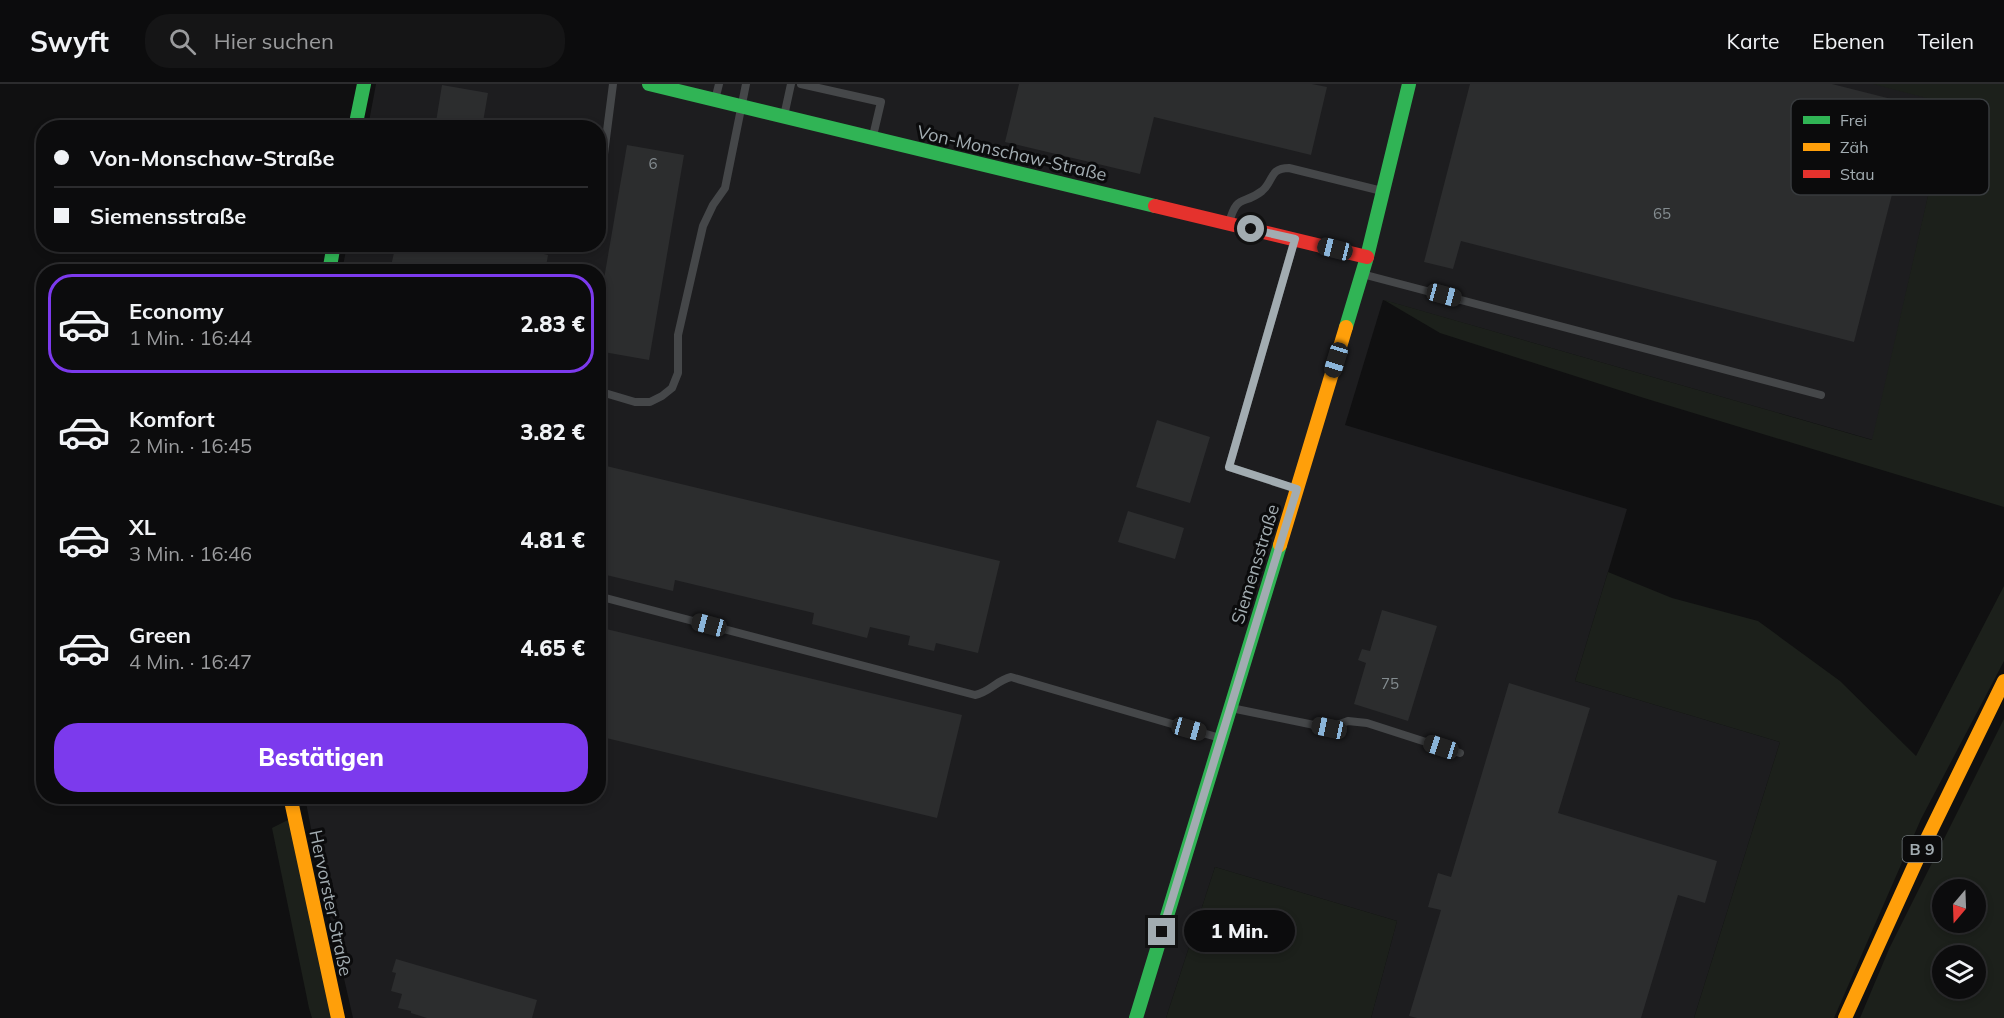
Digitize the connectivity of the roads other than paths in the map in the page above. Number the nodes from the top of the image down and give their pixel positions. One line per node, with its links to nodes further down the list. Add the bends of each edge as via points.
1 (363, 84): 12 (street)
2 (613, 84): 13 (lane)
3 (650, 84): 9 (street, Von-Monschaw-Straße)
4 (719, 84): 9 (lane)
5 (746, 84): 10 (lane)
6 (791, 84): 11 (lane)
7 (801, 84): 14 (lane, via 881,102)
8 (1409, 84): 15 (street, Siemensstraße)
9 (715, 100): 10 (street, Von-Monschaw-Straße)
10 (742, 106): 11 (street, Von-Monschaw-Straße); 20 (lane, via 725,188 712,205 704,226 678,335 678,373 672,388 650,402)
11 (783, 117): 14 (street, Von-Monschaw-Straße)
12 (356, 120)
13 (606, 138)
14 (872, 139): 16 (street, Von-Monschaw-Straße)
15 (1383, 191): 16 (lane, via 1281,168 1261,192 1238,202); 18 (street, Siemensstraße)
16 (1229, 223): 17 (street, Von-Monschaw-Straße)
17 (1295, 239): 18 (street, Von-Monschaw-Straße); 22 (lane, via 1229,467)
18 (1367, 257): 19 (street, Siemensstraße)
19 (1362, 274): 21 (lane); 22 (street, Siemensstraße)
20 (606, 393)
21 (1821, 394)
22 (1297, 489): 25 (street, Siemensstraße)
23 (606, 598): 26 (lane, via 975,695 1011,677)
24 (2004, 681): 31 (street, B 9)
25 (1230, 708): 26 (street, Siemensstraße); 27 (lane, via 1329,728 1348,721 1367,723)
26 (1221, 738): 30 (street, Siemensstraße)
27 (1460, 753)
28 (292, 804): 29 (street, Hervorster Straße)
29 (338, 1018)
30 (1136, 1018)
31 (1845, 1018)

